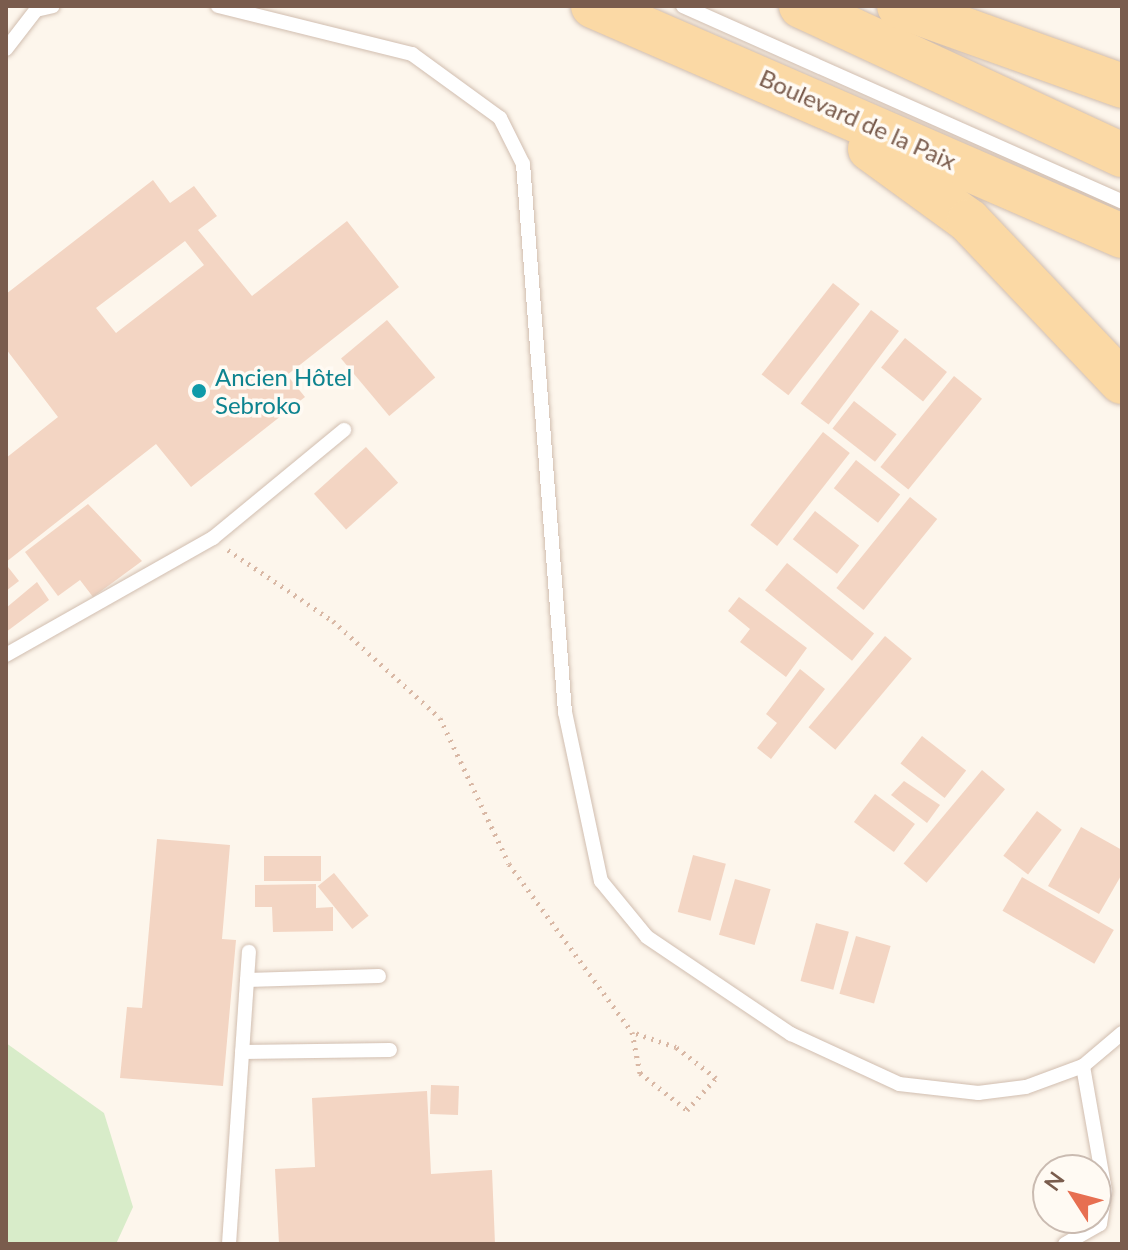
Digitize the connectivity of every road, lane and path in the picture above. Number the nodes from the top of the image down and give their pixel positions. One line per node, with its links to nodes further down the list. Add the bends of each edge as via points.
1 (53, 6): 7 (lane, via 36,10)
2 (218, 6): 24 (lane, via 412,54 500,118 523,164 565,712 601,881 647,937 791,1034 899,1084 978,1093 1026,1087)
3 (593, 6): 8 (main road, Boulevard de la Paix)
4 (683, 6): 11 (lane, Boulevard de la Paix)
5 (801, 6): 10 (main road)
6 (899, 6): 9 (main road)
7 (6, 49)
8 (736, 64): 12 (main road, Boulevard de la Paix); 13 (main road, via 917,178 969,221)
9 (1122, 86)
10 (1122, 155)
11 (1122, 201)
12 (1122, 236)
13 (1122, 382)
14 (344, 430): 15 (lane)
15 (213, 538): 16 (lane); 20 (path, via 333,621 440,718 509,864)
16 (6, 655)
17 (249, 952): 19 (lane)
18 (379, 976): 19 (lane)
19 (247, 980): 23 (lane)
20 (632, 1032): 20 (path, via 676,1047 716,1078 687,1110 640,1073)
21 (1122, 1033): 24 (lane)
22 (390, 1050): 23 (lane)
23 (242, 1052): 25 (lane)
24 (1083, 1066): 26 (lane, via 1105,1191 1100,1224)
25 (229, 1244)
26 (1065, 1244)

